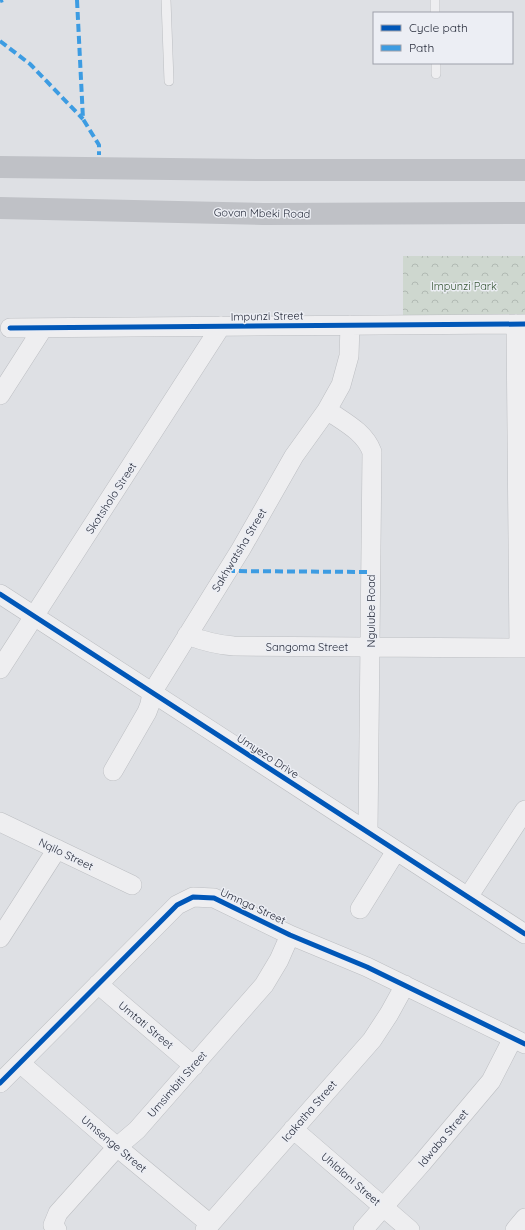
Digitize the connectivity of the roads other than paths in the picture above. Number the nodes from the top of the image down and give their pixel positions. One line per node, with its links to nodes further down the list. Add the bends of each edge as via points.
1 (166, 0): 6 (lane)
2 (435, 0): 3 (lane)
3 (435, 12)
4 (436, 64): 5 (lane)
5 (436, 74)
6 (169, 80)
7 (0, 167): 8 (main road)
8 (525, 170)
9 (0, 208): 10 (main road, Govan Mbeki Road, via 263,214)
10 (525, 213)
11 (520, 324): 12 (street, Impunzi Street); 22 (street)
12 (350, 325): 13 (street, Impunzi Street); 17 (street, Sakhwatsha Street, via 349,356 345,372)
13 (221, 326): 15 (street, Impunzi Street); 19 (street, Skotsholo Street)
14 (10, 328): 15 (street, Impunzi Street)
15 (43, 328): 16 (street)
16 (0, 395)
17 (327, 410): 20 (street, Sakhwatsha Street, via 294,456 241,549); 21 (street, Ngulube Road, via 365,438 372,452)
18 (0, 594): 19 (street, Umyezo Drive)
19 (34, 616): 23 (street, Skotsholo Street); 24 (street, Umyezo Drive)
20 (187, 635): 21 (street, Sangoma Street, via 217,645); 24 (street, Sakhwatsha Street)
21 (370, 647): 22 (street, Sangoma Street); 28 (street, Ngulube Road)
22 (522, 648)
23 (0, 669)
24 (152, 692): 25 (street, Sakhwatsha Street, via 147,712); 28 (street, Umyezo Drive)
25 (113, 771)
26 (525, 810): 32 (street)
27 (0, 822): 29 (street, Nqilo Street)
28 (368, 832): 30 (street, Umyezo Drive)
29 (57, 849): 31 (street, Nqilo Street); 36 (street)
30 (396, 851): 32 (street, Umyezo Drive); 33 (street)
31 (132, 885)
32 (468, 898): 34 (street, Umyezo Drive)
33 (360, 909)
34 (525, 934)
35 (290, 935): 37 (street, Umnga Street, via 214,898 193,897 177,905); 38 (street, Umnga Street); 41 (street, Umsimbiti Street, via 264,985)
36 (0, 938)
37 (98, 984): 40 (street, Umnga Street); 41 (street, Umtati Street)
38 (405, 985): 39 (street, Umnga Street); 43 (street, Icakatha Street, via 372,1040)
39 (519, 1041): 45 (street, Idwaba Street, via 491,1081)
40 (20, 1063): 42 (street, Umnga Street); 44 (street, Umsenge Street)
41 (194, 1066): 44 (street, Umsimbiti Street, via 137,1130)
42 (0, 1083)
43 (293, 1129): 45 (street, Uhlalani Street); 47 (street, Icakatha Street)
44 (117, 1147): 47 (street, Umsenge Street); 48 (street, Umsimbiti Street, via 58,1213)
45 (384, 1207): 49 (street, Idwaba Street); 50 (street, Uhlalani Street)
46 (525, 1218): 51 (street)
47 (207, 1227)
48 (55, 1228)
49 (363, 1230)
50 (410, 1230)
51 (515, 1230)

